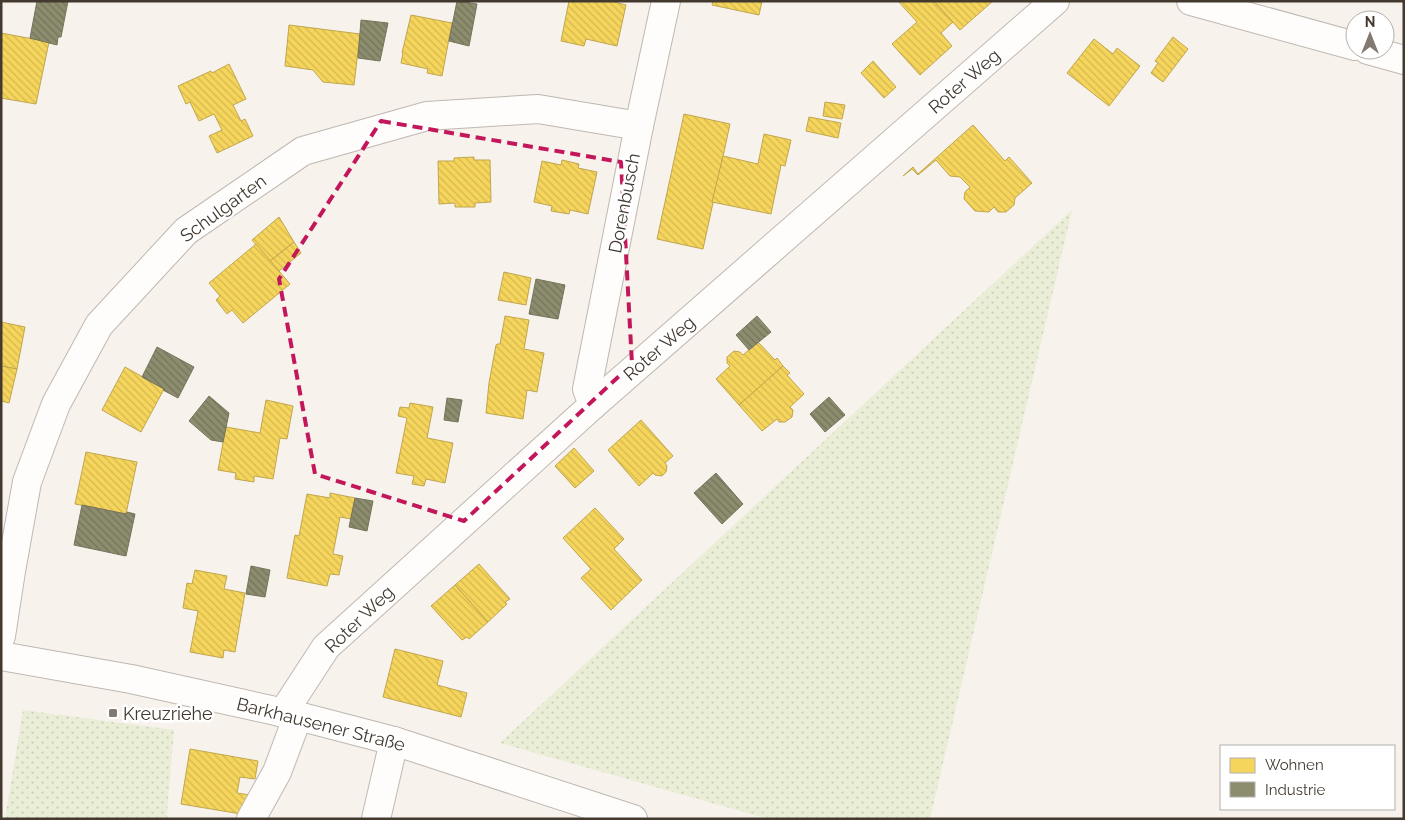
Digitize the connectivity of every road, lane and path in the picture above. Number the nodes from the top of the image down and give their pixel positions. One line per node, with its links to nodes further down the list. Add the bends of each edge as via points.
1 (666, 1): 5 (street, Dorenbusch)
2 (1055, 1): 6 (street, Roter Weg)
3 (1191, 1): 4 (street)
4 (1345, 43)
5 (639, 126): 6 (street, Dorenbusch, via 587,389); 7 (street, Schulgarten, via 538,109 427,116 303,151 186,231 99,324 56,404 28,482)
6 (593, 405): 9 (street, Roter Weg, via 326,647)
7 (1, 636)
8 (1, 656): 9 (street, Barkhausener Straße, via 131,679)
9 (290, 714): 10 (street, Barkhausener Straße); 11 (street, Roter Weg, via 277,772)
10 (394, 741): 12 (street); 13 (street, Barkhausener Straße)
11 (251, 819)
12 (376, 819)
13 (633, 819)

